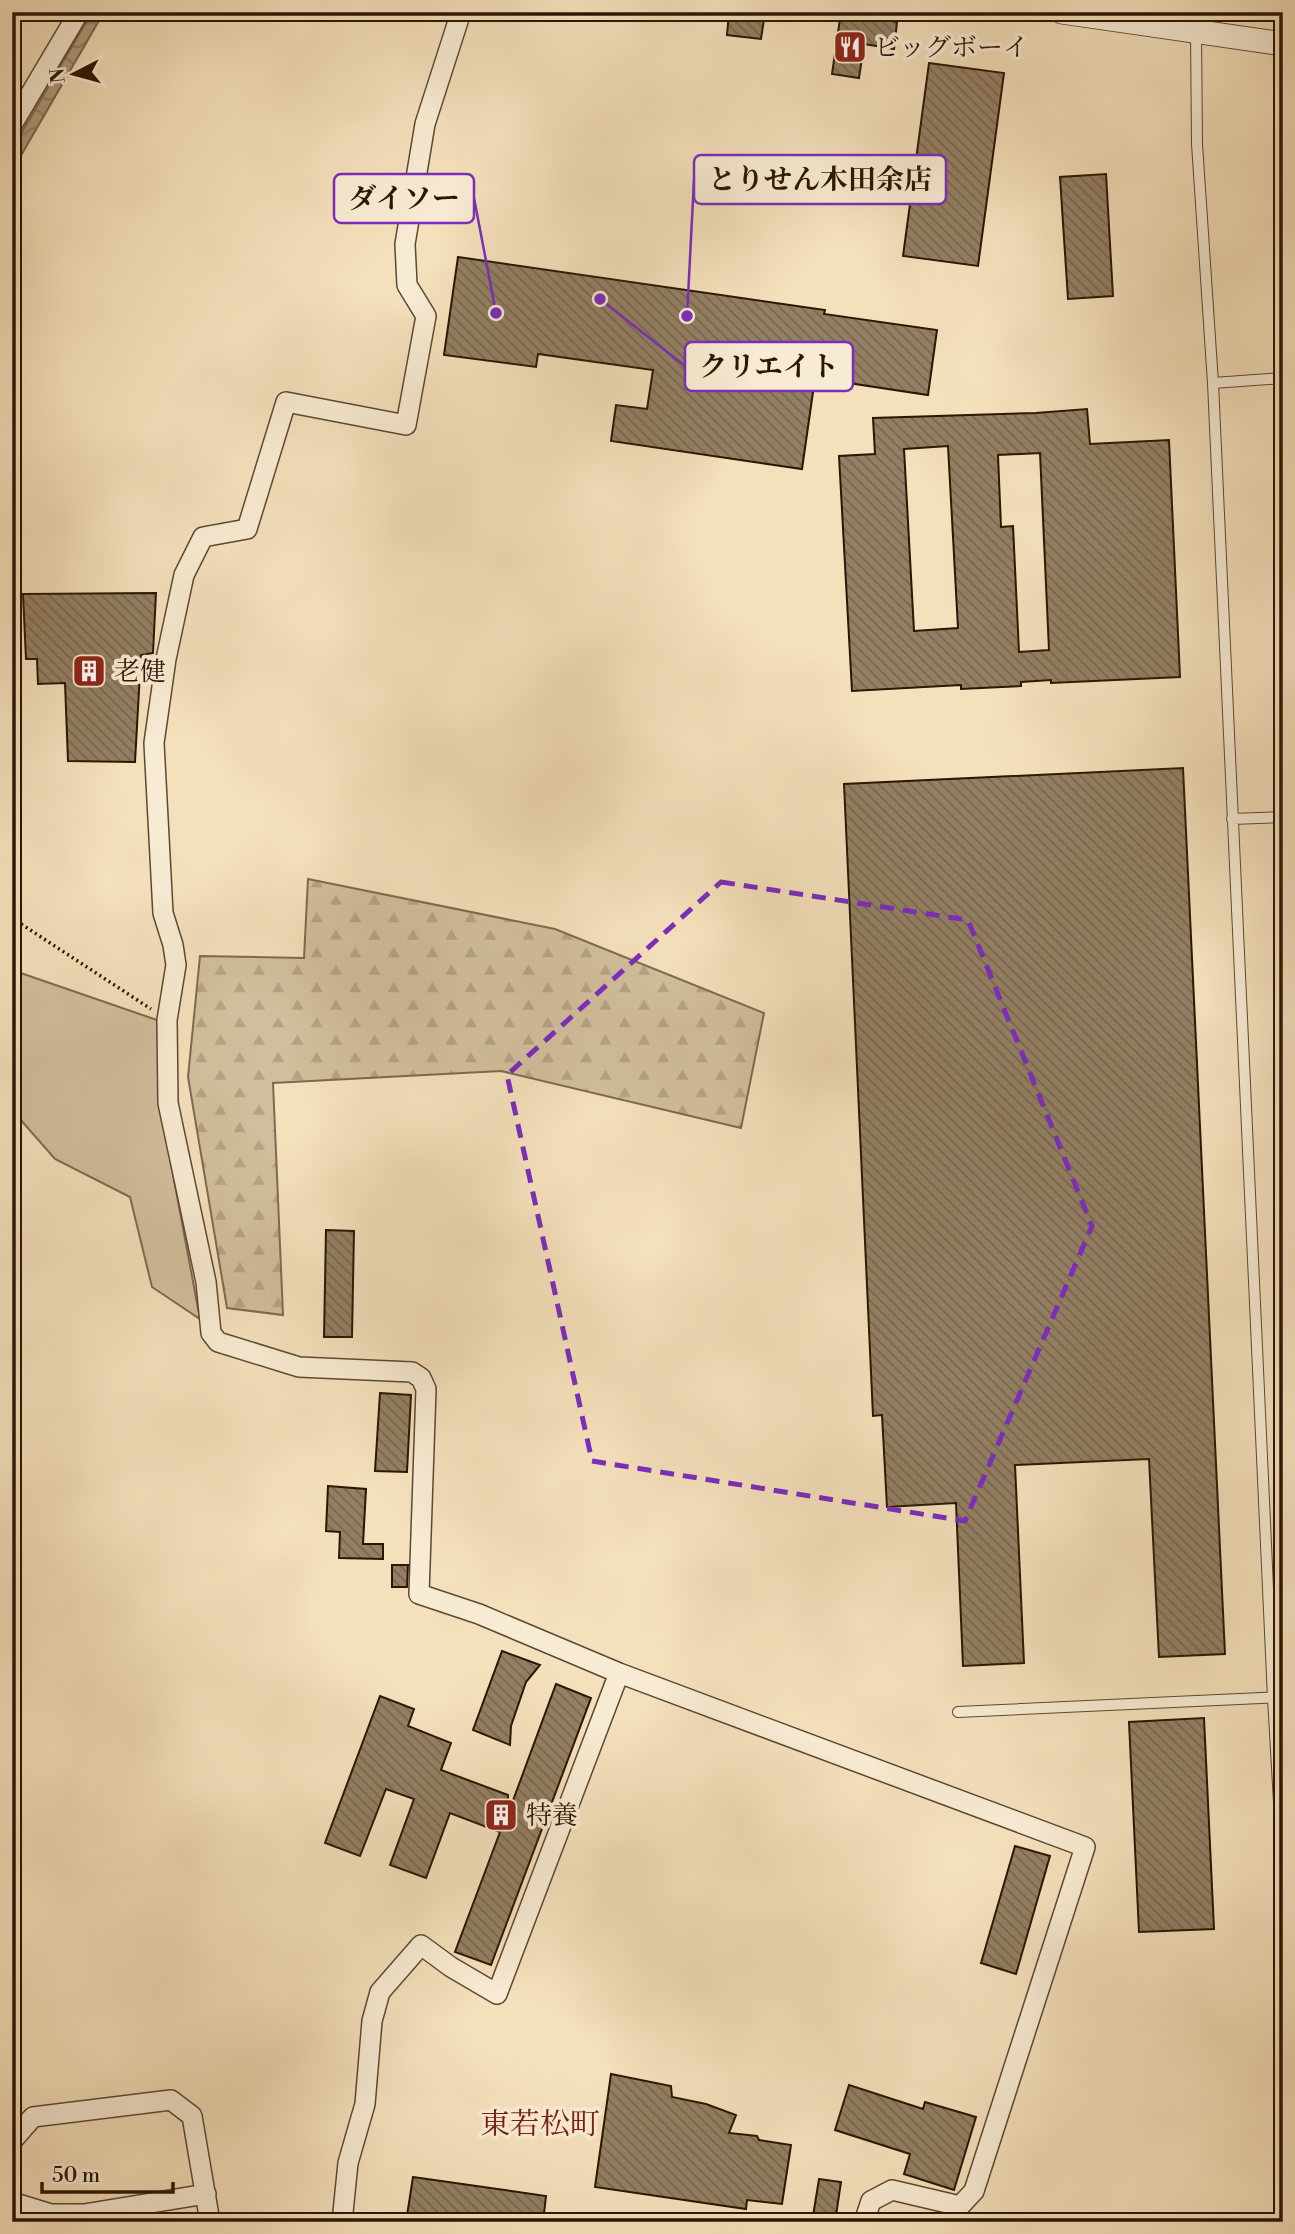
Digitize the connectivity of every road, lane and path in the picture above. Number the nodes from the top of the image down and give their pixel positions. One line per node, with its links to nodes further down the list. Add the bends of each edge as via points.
1 (79, 12): 6 (street)
2 (461, 12): 12 (street, via 425,124 405,244 407,285 426,316 406,425 286,402 247,529 202,537 184,575 154,743 163,913 176,965)
3 (1062, 12): 4 (street)
4 (1196, 32): 5 (street); 8 (lane)
5 (1283, 44)
6 (12, 125)
7 (1283, 378): 8 (lane)
8 (1213, 383): 10 (lane)
9 (1283, 817): 10 (lane)
10 (1232, 819): 14 (lane)
11 (12, 918): 12 (path)
12 (167, 1020): 13 (street, via 168,1103 206,1282 211,1333 218,1342 299,1367 412,1372 421,1378 426,1389 419,1594 479,1614)
13 (619, 1674): 22 (street, via 497,1994 421,1945 380,1992 372,2021 365,2105 348,2163); 23 (street, via 1085,1847 974,2191 960,2206 892,2190 871,2201)
14 (1278, 1698): 15 (lane); 16 (lane)
15 (958, 1712)
16 (1283, 1872)
17 (12, 2141): 18 (street, via 33,2117 171,2100 192,2116)
18 (205, 2194): 20 (street); 21 (street)
19 (12, 2202): 20 (street)
20 (84, 2218)
21 (210, 2222)
22 (342, 2222)
23 (864, 2222)

